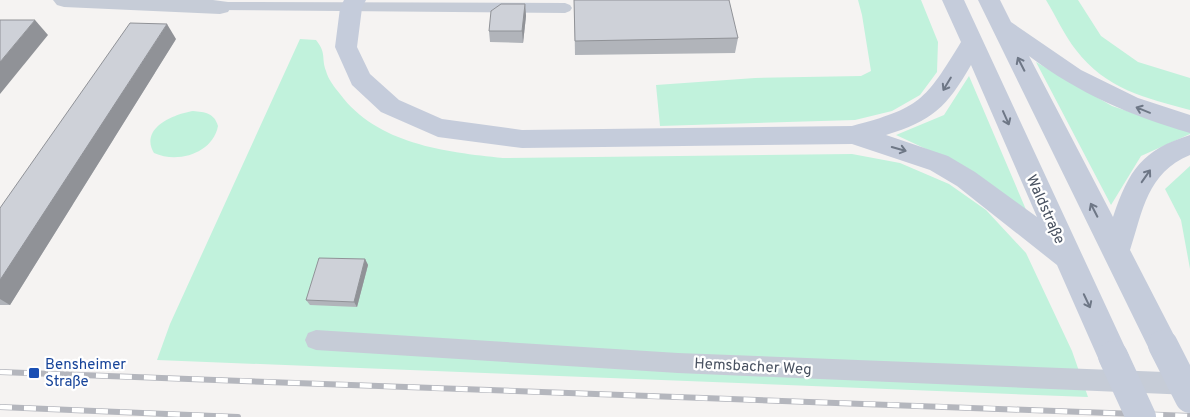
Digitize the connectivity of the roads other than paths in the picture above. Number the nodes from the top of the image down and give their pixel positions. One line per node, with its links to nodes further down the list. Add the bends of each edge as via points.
1 (64, 0): 5 (street)
2 (953, 0): 8 (main road, Waldstraße)
3 (989, 0): 7 (main road)
4 (353, 4): 5 (lane); 6 (lane); 10 (main road, via 346,47 360,79 390,106 438,128 522,138)
5 (220, 7)
6 (565, 8)
7 (1001, 24): 9 (main road, one-way to 7, via 1153,114 1072,76); 12 (main road, one-way to 7)
8 (972, 42): 10 (main road, one-way to 10, via 943,91 928,106 904,119); 13 (main road, Waldstraße, one-way to 13)
9 (1190, 124)
10 (852, 135): 13 (main road, one-way to 13, via 910,152 966,178)
11 (1190, 145): 12 (main road, one-way to 11, via 1136,190 1155,163)
12 (1115, 253): 16 (main road, bridge)
13 (1067, 256): 17 (main road, Waldstraße, one-way to 17, bridge)
14 (316, 340): 15 (lane, Hemsbacher Weg, via 678,363)
15 (1190, 384)
16 (1190, 398)
17 (1141, 417)

